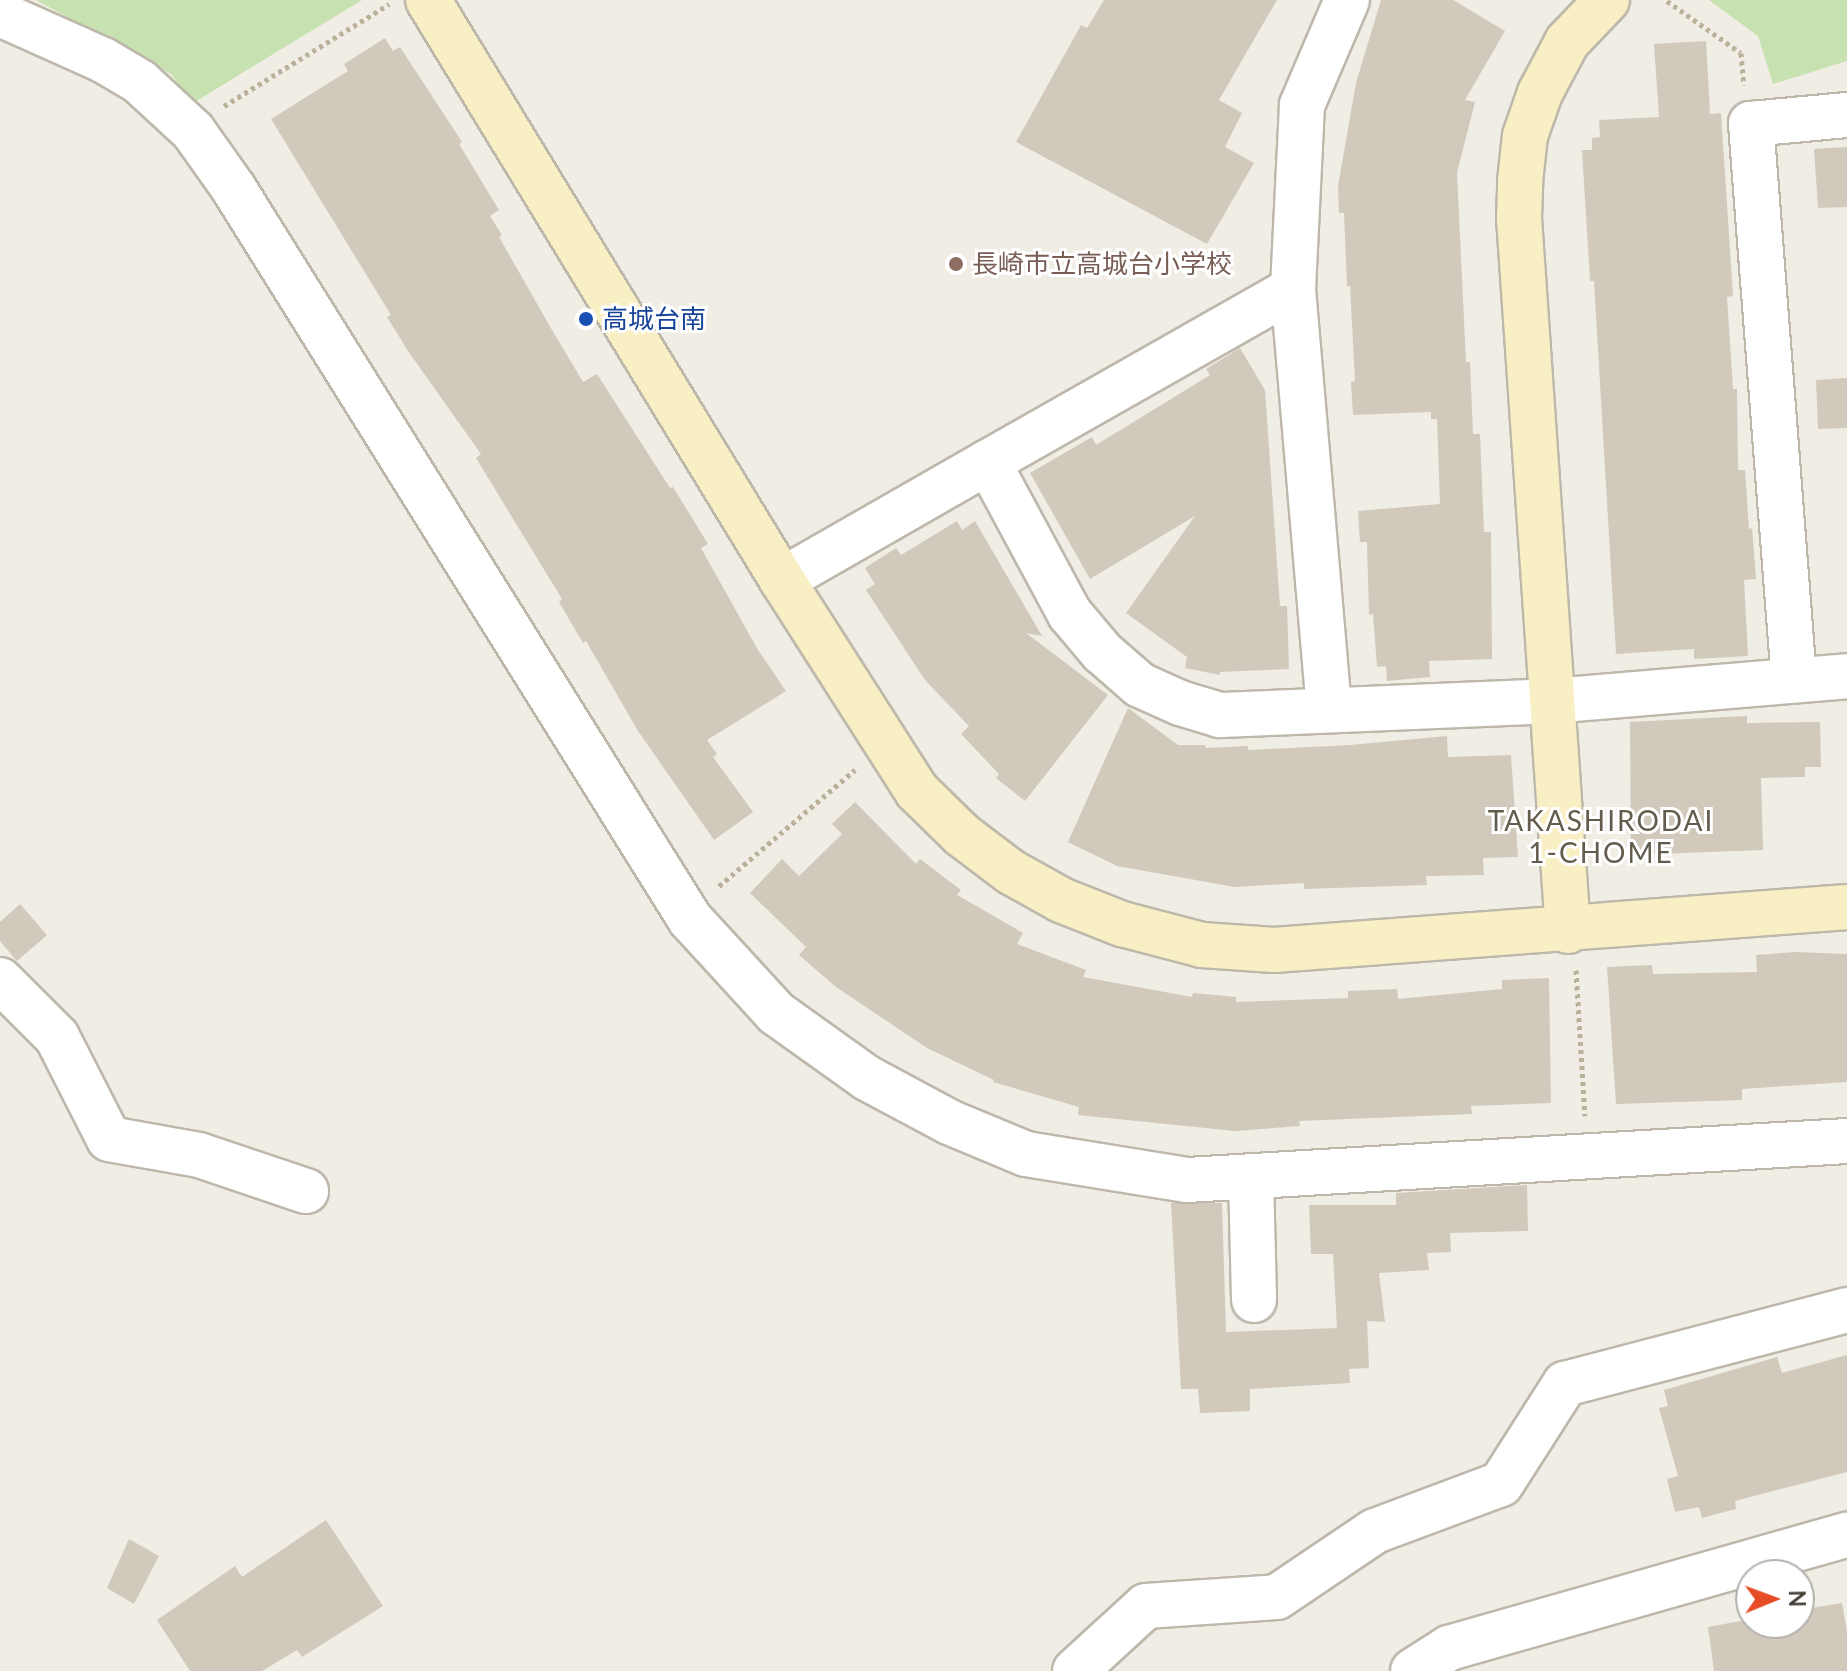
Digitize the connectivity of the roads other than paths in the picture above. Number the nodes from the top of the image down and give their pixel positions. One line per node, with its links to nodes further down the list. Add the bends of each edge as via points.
1 (1347, 0): 6 (street, via 1302,105)
2 (1607, 0): 11 (street, via 1567,42 1540,93 1525,136 1520,181)
3 (411, 1): 8 (street)
4 (0, 14): 17 (street, via 140,82 193,131 690,919 776,1013 867,1078 949,1122 1026,1154 1187,1180)
5 (1847, 115): 10 (street, via 1751,124)
6 (1293, 289): 7 (street); 12 (street)
7 (988, 462): 8 (street); 12 (street, via 1070,614 1140,685 1220,715)
8 (782, 580): 14 (street, via 917,791 962,835 1011,872 1061,900 1122,924 1202,945 1274,950)
9 (1847, 676): 10 (street)
10 (1794, 680): 11 (street)
11 (1551, 701): 12 (street); 14 (street)
12 (1329, 709)
13 (1847, 907): 14 (street)
14 (1572, 946)
15 (0, 980): 18 (street, via 57,1037 109,1139 199,1155)
16 (1847, 1141): 17 (street)
17 (1251, 1176): 19 (street)
18 (306, 1191)
19 (1254, 1300)
20 (1847, 1310): 22 (street, via 1565,1384 1501,1484 1375,1531 1277,1597 1146,1606)
21 (1847, 1535): 23 (street, via 1449,1648)
22 (1075, 1671)
23 (1413, 1671)

